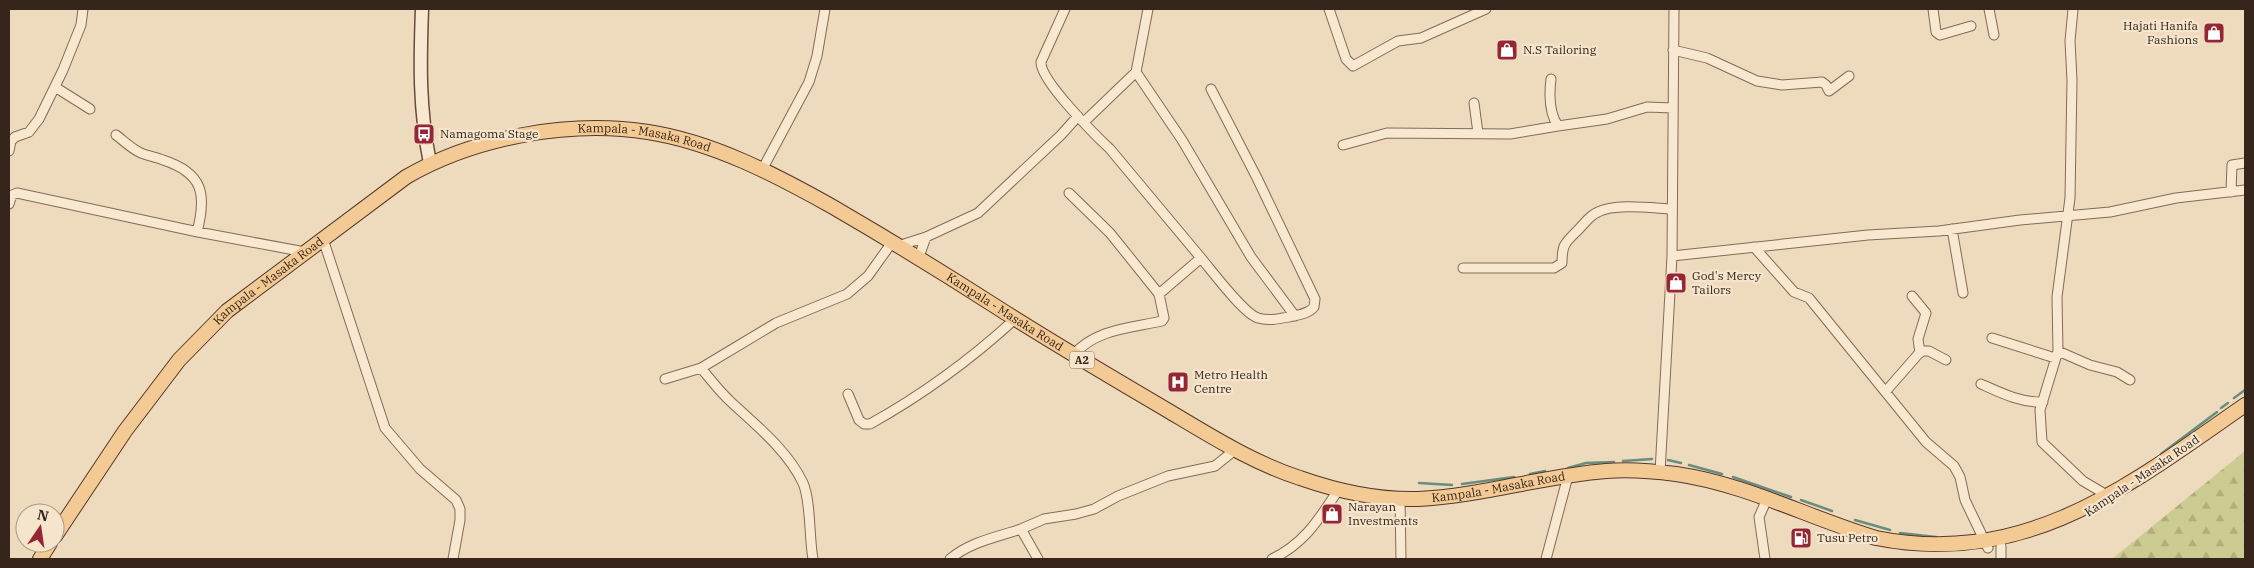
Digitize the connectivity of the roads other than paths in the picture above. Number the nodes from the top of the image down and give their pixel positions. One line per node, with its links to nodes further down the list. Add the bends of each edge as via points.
1 (83, 9): 18 (street, via 80,25)
2 (422, 9): 30 (main road, via 420,97)
3 (825, 9): 31 (street, via 810,82)
4 (1066, 9): 23 (street, via 1041,65 1045,75)
5 (1148, 9): 15 (street)
6 (1329, 9): 7 (street, via 1346,59 1353,66 1398,41 1422,38)
7 (1486, 9)
8 (1674, 9): 14 (street)
9 (1933, 9): 12 (street, via 1936,32 1940,35)
10 (1989, 9): 13 (street)
11 (2073, 9): 38 (street, via 2070,40 2070,198)
12 (1971, 26)
13 (1994, 35)
14 (1673, 50): 16 (street, via 1707,58 1745,77 1769,84 1822,82 1828,91); 21 (street)
15 (1136, 72): 23 (street); 53 (street, via 1182,140 1252,257)
16 (1849, 76)
17 (1551, 78): 24 (street, via 1549,93 1553,119)
18 (55, 87): 22 (street); 28 (street, via 40,119 29,132 15,136)
19 (1211, 90): 53 (street, via 1315,299 1311,310)
20 (1474, 103): 25 (street)
21 (1672, 108): 24 (street, via 1647,107 1597,122); 37 (street)
22 (90, 109)
23 (1081, 119): 41 (street, via 978,213); 48 (street)
24 (1558, 126): 25 (street, via 1510,134)
25 (1478, 133): 27 (street, via 1387,133)
26 (116, 135): 40 (street, via 141,153 181,167 194,178 202,190)
27 (1343, 145)
28 (9, 151)
29 (2245, 162): 35 (street, via 2232,165)
30 (430, 163): 31 (main road, Kampala - Masaka Road / A2, via 471,147 507,138 571,130 614,130 649,132 690,142); 42 (main road, Kampala - Masaka Road / A2)
31 (762, 170): 43 (main road, Kampala - Masaka Road / A2)
32 (12, 190): 36 (street); 40 (street)
33 (2245, 190): 35 (street)
34 (1069, 192): 51 (street, via 1110,233)
35 (2231, 192): 38 (street, via 2176,198 2110,212)
36 (9, 204)
37 (1671, 209): 46 (street); 49 (street, via 1639,207 1598,212 1566,242 1562,249 1562,263 1554,268)
38 (2067, 215): 39 (street); 58 (street, via 2057,297)
39 (1952, 230): 44 (street); 50 (street)
40 (197, 232): 45 (street)
41 (926, 237): 43 (street); 47 (street)
42 (323, 239): 45 (main road, Kampala - Masaka Road / A2); 79 (street, via 385,428 420,469 460,508)
43 (897, 243): 47 (main road, Kampala - Masaka Road / A2); 60 (street, via 847,294 776,324)
44 (1754, 247): 46 (street); 64 (street, via 1794,292 1809,298)
45 (305, 252): 75 (main road, Kampala - Masaka Road / A2, via 227,311 179,360 125,431)
46 (1672, 256): 69 (street)
47 (919, 257): 54 (main road, Kampala - Masaka Road / A2)
48 (1201, 258): 51 (street); 53 (street, via 1256,318 1273,320)
49 (1463, 268)
50 (1963, 293)
51 (1159, 294): 57 (street, via 1162,321 1096,336)
52 (1912, 296): 56 (street, via 1926,313 1918,339)
53 (1295, 316)
54 (1015, 319): 57 (main road, Kampala - Masaka Road / A2); 65 (street, via 942,380 870,424 860,420)
55 (1992, 338): 58 (street)
56 (1920, 353): 59 (street, via 1929,350); 64 (street)
57 (1073, 355): 68 (main road, Kampala - Masaka Road / A2)
58 (2057, 355): 62 (street, via 2117,372); 66 (street)
59 (1946, 360)
60 (701, 368): 61 (street); 80 (street, via 792,464 803,484)
61 (665, 379)
62 (2130, 380)
63 (1981, 384): 66 (street, via 2008,396)
64 (1886, 391): 77 (street, via 1926,442 1954,466 1966,500)
65 (848, 394)
66 (2042, 402): 72 (street, via 2042,442 2083,480)
67 (2245, 405): 72 (main road, Kampala - Masaka Road / A2)
68 (1236, 449): 71 (main road, Kampala - Masaka Road / A2, via 1301,479); 76 (street, via 1215,466 1168,476 1094,509 1044,519)
69 (1660, 472): 70 (main road, Kampala - Masaka Road / A2, via 1608,471); 74 (main road, Kampala - Masaka Road / A2, via 1728,485)
70 (1568, 476): 73 (main road, Kampala - Masaka Road / A2, via 1458,495); 85 (street)
71 (1339, 489): 73 (main road, Kampala - Masaka Road / A2); 78 (street)
72 (2112, 498): 77 (main road, Kampala - Masaka Road / A2, via 2065,524)
73 (1400, 499): 84 (street)
74 (1767, 499): 77 (main road, Kampala - Masaka Road / A2, via 1882,540 1934,549); 86 (street, via 1759,517)
75 (65, 521)
76 (1021, 529): 81 (street, via 976,543); 82 (street)
77 (1997, 551)
78 (1290, 555): 83 (street)
79 (453, 559)
80 (813, 559)
81 (950, 559)
82 (1038, 559)
83 (1272, 559)
84 (1401, 559)
85 (1546, 559)
86 (1765, 559)

